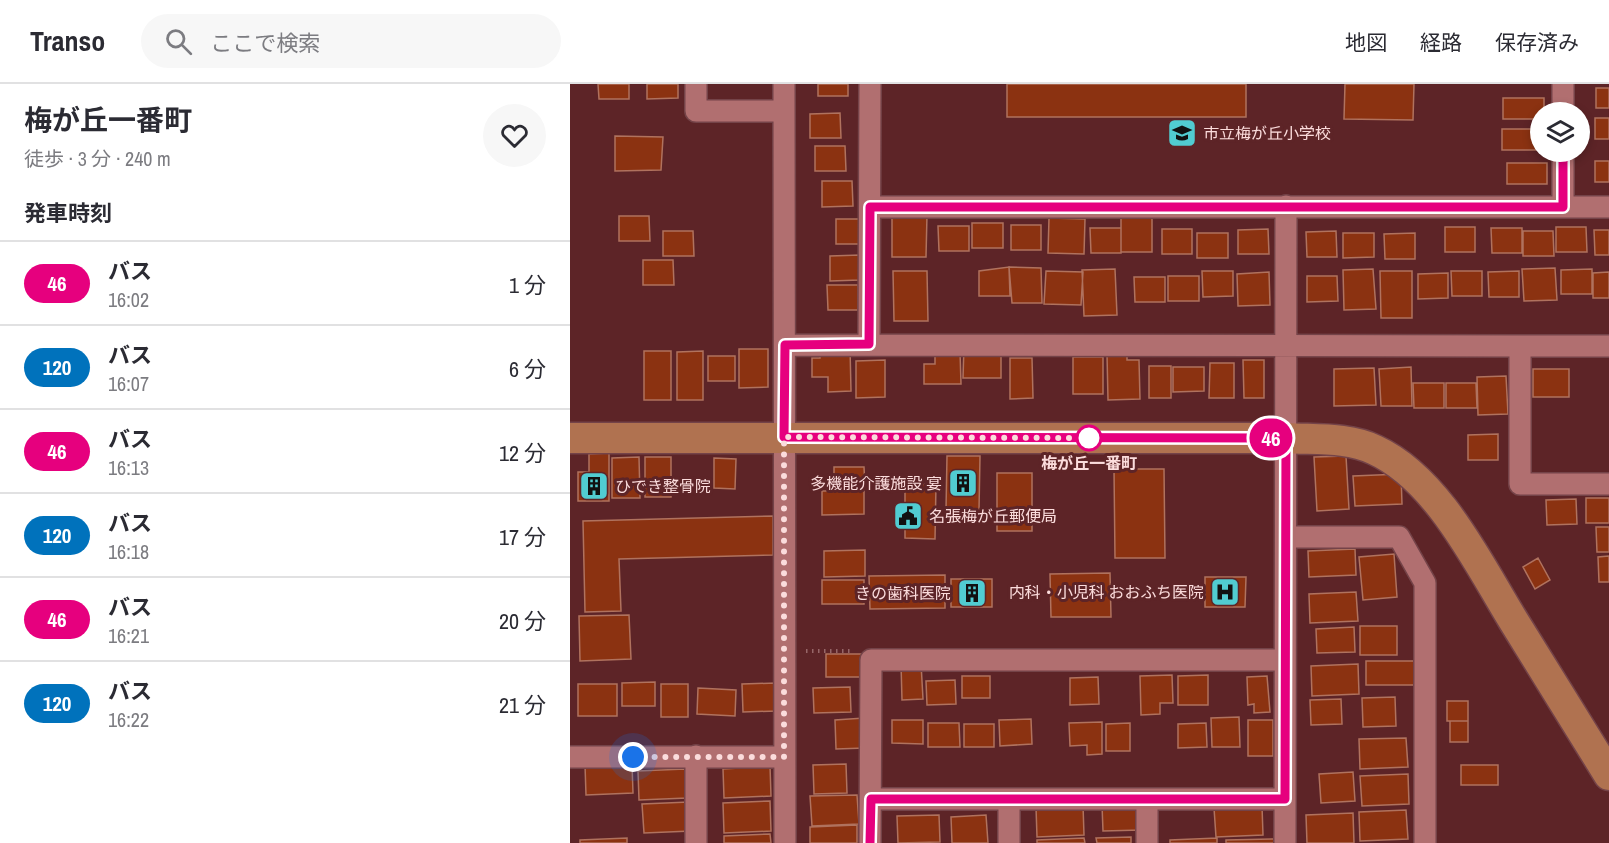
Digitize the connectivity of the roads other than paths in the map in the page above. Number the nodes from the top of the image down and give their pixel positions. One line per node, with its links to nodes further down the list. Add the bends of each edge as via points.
1 (696, 84): 6 (street, via 696,111)
2 (784, 84): 6 (street)
3 (870, 84): 9 (street)
4 (1563, 84): 5 (street)
5 (1563, 102)
6 (784, 111): 13 (street)
7 (1563, 162): 10 (street)
8 (1286, 206): 9 (street); 10 (street); 14 (street)
9 (870, 207): 12 (street)
10 (1563, 207): 11 (street)
11 (1609, 207)
12 (869, 344): 13 (street); 14 (street)
13 (785, 345): 17 (street)
14 (1286, 345): 15 (street); 19 (street)
15 (1520, 346): 16 (street); 20 (street, via 1520,484)
16 (1609, 346)
17 (784, 437): 18 (street); 19 (street); 25 (street)
18 (570, 438)
19 (1286, 438): 21 (street); 26 (street, via 1360,444 1393,460 1420,482 1463,539)
20 (1609, 484)
21 (1286, 537): 22 (street); 37 (street, via 1400,537 1425,583)
22 (1285, 660): 27 (street, via 871,660); 30 (street)
23 (696, 756): 24 (street); 25 (street); 31 (street)
24 (570, 757)
25 (784, 757): 32 (street)
26 (1609, 775)
27 (871, 799): 28 (street); 33 (street)
28 (1009, 799): 29 (street); 34 (street)
29 (1147, 799): 30 (street); 35 (street)
30 (1285, 799): 36 (street)
31 (696, 843)
32 (785, 843)
33 (870, 843)
34 (1009, 843)
35 (1147, 843)
36 (1285, 843)
37 (1425, 843)

